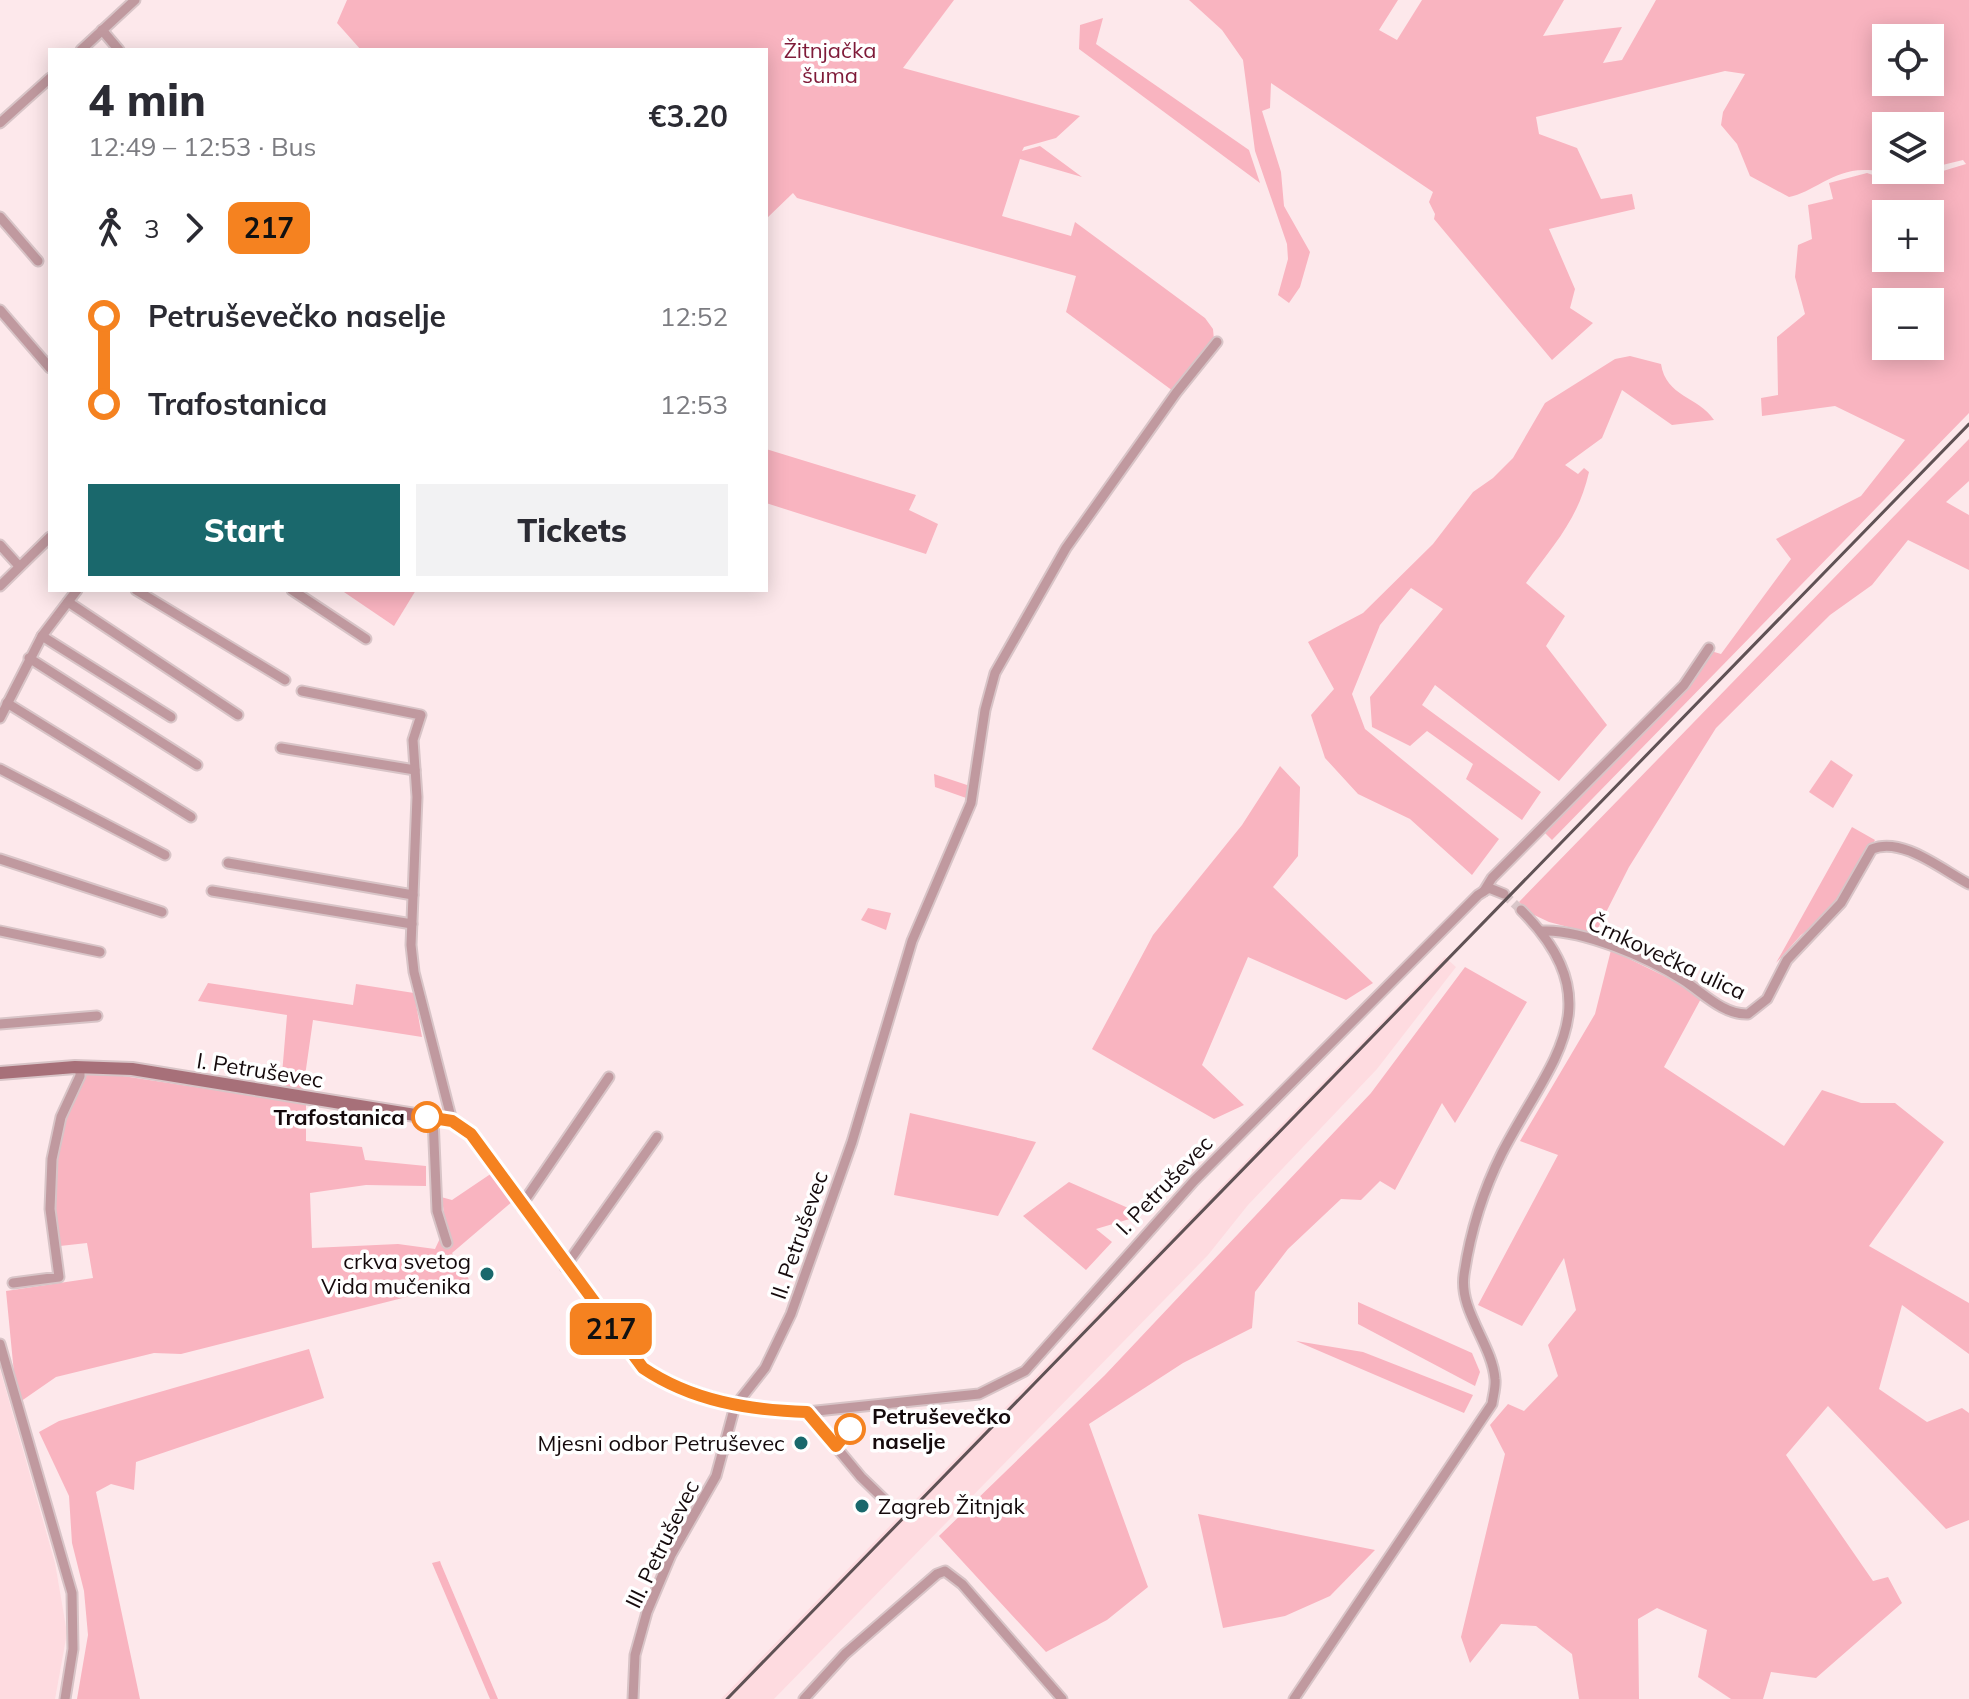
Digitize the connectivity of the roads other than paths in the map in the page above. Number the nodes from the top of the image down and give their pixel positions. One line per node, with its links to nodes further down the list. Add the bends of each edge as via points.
1 (135, 0): 2 (street)
2 (102, 30): 3 (street); 4 (street)
3 (83, 48)
4 (117, 48)
5 (48, 80): 6 (street)
6 (0, 123)
7 (0, 217): 8 (street)
8 (38, 261)
9 (0, 310): 11 (street)
10 (1217, 342): 62 (street, II. Petruševec, via 1066,548 995,673 971,803 912,941 852,1142 791,1314 765,1368)
11 (48, 366)
12 (48, 539): 14 (street)
13 (0, 545): 14 (street)
14 (19, 566): 15 (street)
15 (0, 586)
16 (76, 592): 19 (street)
17 (139, 592): 24 (street)
18 (295, 592): 21 (street)
19 (68, 602): 20 (street); 27 (street)
20 (42, 636): 23 (street); 28 (street)
21 (366, 639)
22 (1709, 648): 40 (street, I. Petruševec, via 1684,685)
23 (29, 658): 26 (street); 31 (street)
24 (285, 680)
25 (302, 691): 33 (street, via 421,715 413,740)
26 (7, 703): 29 (street); 34 (street)
27 (238, 715)
28 (171, 717)
29 (0, 718)
30 (281, 748): 33 (street)
31 (197, 765)
32 (0, 769): 35 (street)
33 (415, 770): 42 (street)
34 (191, 817)
35 (165, 855)
36 (0, 859): 44 (street)
37 (228, 863): 42 (street)
38 (1969, 884): 47 (street, Črnkovečka ulica, via 1905,850 1881,845 1872,849 1841,903 1787,960 1767,999 1748,1014 1723,1008 1680,978 1583,936)
39 (212, 891): 45 (street)
40 (1484, 891): 41 (street, via 1494,888); 63 (street, I. Petruševec, via 1194,1181 1025,1371 979,1394)
41 (1504, 894)
42 (413, 895): 45 (street)
43 (1521, 910): 47 (street)
44 (162, 912)
45 (412, 924): 55 (street, via 414,972)
46 (0, 931): 48 (street)
47 (1542, 931): 69 (street, via 1567,981 1567,1032 1489,1182 1463,1279 1495,1379 1492,1404)
48 (100, 952)
49 (97, 1016): 50 (street)
50 (0, 1024)
51 (80, 1067): 52 (street, I. Petruševec); 54 (street, I. Petruševec, via 132,1069); 60 (street, via 52,1159 50,1209 59,1277)
52 (0, 1073)
53 (609, 1077): 57 (street)
54 (433, 1118): 55 (street, I. Petruševec); 58 (street, via 437,1211)
55 (452, 1121): 57 (street, I. Petruševec, via 471,1134)
56 (657, 1137): 59 (street)
57 (521, 1206): 59 (street, I. Petruševec)
58 (447, 1243)
59 (565, 1267): 62 (street, I. Petruševec, via 643,1368)
60 (13, 1283)
61 (0, 1344): 65 (street, via 72,1593 73,1649)
62 (735, 1406): 63 (street, I. Petruševec); 66 (street, III. Petruševec, via 716,1476 671,1555 647,1612 635,1655)
63 (807, 1412): 64 (street)
64 (895, 1510)
65 (65, 1699)
66 (633, 1699)
67 (804, 1699): 68 (street, via 845,1654 945,1571)
68 (1062, 1699)
69 (1294, 1699)

